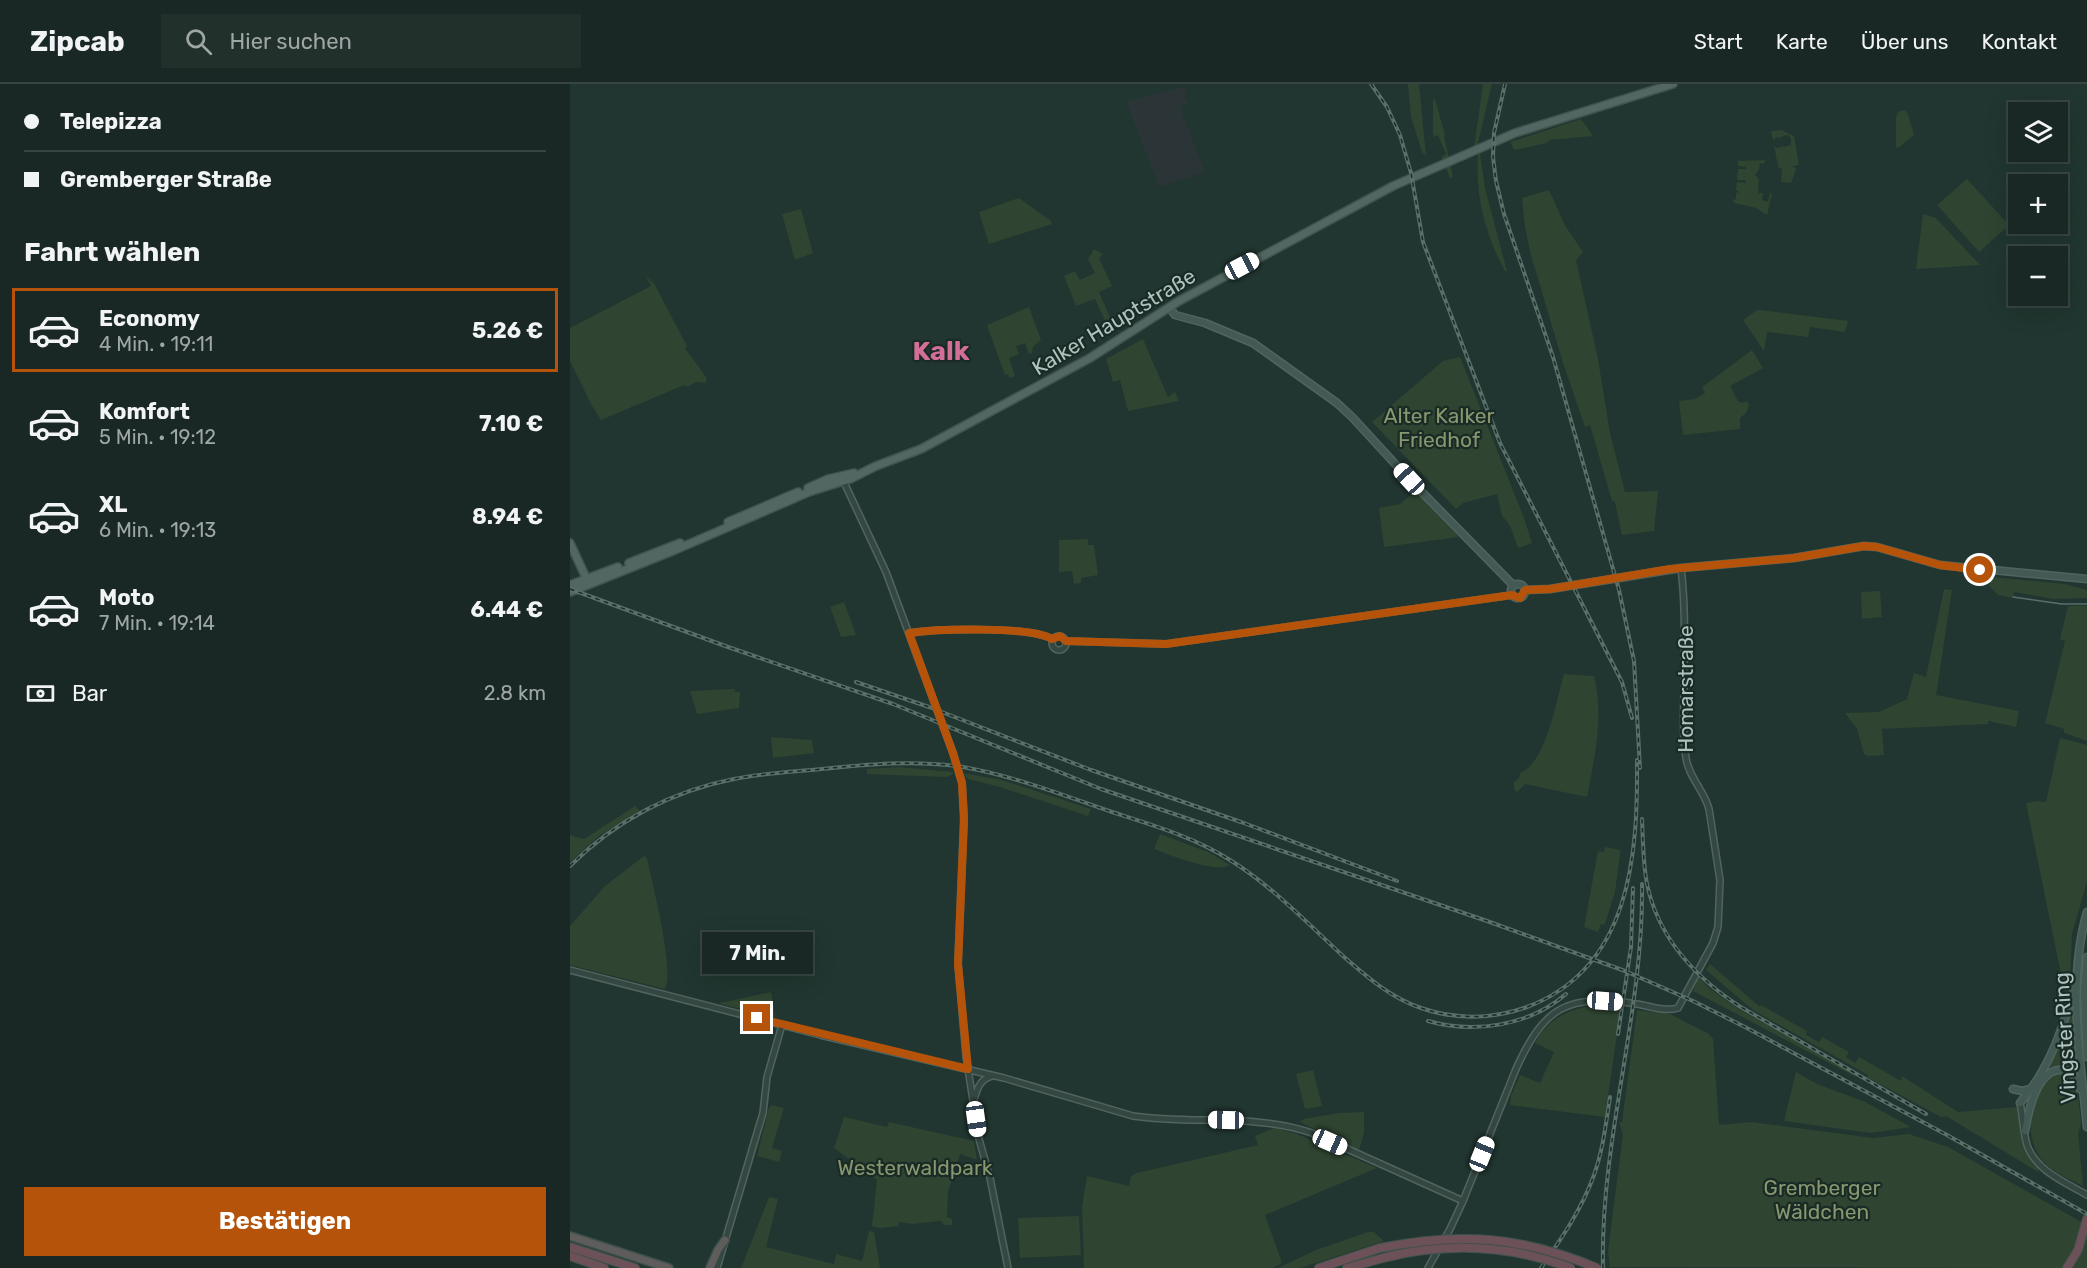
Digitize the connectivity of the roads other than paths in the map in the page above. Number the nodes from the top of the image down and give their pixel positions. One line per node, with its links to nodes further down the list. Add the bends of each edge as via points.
1 (1673, 84): 2 (main road, Kalker Hauptstraße, via 1497,141 1366,199)
2 (1179, 301): 3 (main road, Kalker Hauptstraße); 4 (main road)
3 (1168, 307): 4 (main road); 5 (main road, Kalker Hauptstraße)
4 (1177, 315): 5 (main road); 12 (main road, via 1253,343 1337,403)
5 (1155, 316): 6 (main road, Kalker Hauptstraße, via 1090,358 958,430 911,453)
6 (842, 478): 10 (main road, Kalker Hauptstraße, via 824,480); 16 (street, via 886,572)
7 (570, 543): 10 (main road)
8 (1682, 568): 9 (main road, via 1794,558 1871,546 1940,565); 13 (main road, via 1561,588); 36 (street, Homarstraße, via 1686,617 1685,756 1709,809 1721,891 1716,934 1676,1009 1581,1001 1542,1023 1521,1058)
9 (2087, 581)
10 (588, 582): 11 (main road, Kalker Hauptstraße); 14 (main road, Kalker Hauptstraße)
11 (570, 585)
12 (1513, 585): 13 (main road, via 1521,584); 15 (main road)
13 (1525, 590): 15 (main road, via 1520,598)
14 (570, 592)
15 (1512, 595): 18 (street, via 1166,644)
16 (909, 633): 17 (street, via 1014,632 1042,634); 25 (street, via 962,783 958,964)
17 (1052, 639): 18 (street, via 1060,636); 18 (street, via 1052,646 1058,650 1064,648)
18 (1066, 641)
19 (2087, 912): 22 (main road, Vingster Ring)
20 (2087, 957): 24 (main road, Vingster Ring)
21 (570, 970): 23 (street)
22 (2078, 974): 28 (main road, via 2056,1047); 30 (main road, Vingster Ring)
23 (782, 1025): 25 (street); 39 (street, via 767,1077 761,1120)
24 (2087, 1057)
25 (968, 1069): 26 (street); 31 (street)
26 (993, 1076): 31 (street, via 981,1082); 36 (street, via 1150,1119 1245,1120 1292,1127)
27 (2013, 1089): 28 (main road)
28 (2031, 1089): 32 (main road)
29 (2033, 1096): 30 (main road, via 2048,1075 2059,1069 2076,1077); 32 (main road); 34 (main road)
30 (2084, 1098): 33 (main road, Vingster Ring)
31 (973, 1101): 48 (street)
32 (2020, 1103): 34 (street)
33 (2087, 1127)
34 (2025, 1131): 35 (street, via 2029,1150 2041,1167)
35 (2085, 1194)
36 (1463, 1201): 51 (street)
37 (2087, 1219): 54 (highway, via 2079,1250)
38 (570, 1236): 45 (highway)
39 (725, 1240): 46 (highway); 47 (street)
40 (570, 1246): 44 (highway)
41 (570, 1258): 42 (highway); 43 (highway)
42 (592, 1268)
43 (604, 1268)
44 (634, 1268)
45 (669, 1268)
46 (710, 1268)
47 (717, 1268)
48 (1008, 1268)
49 (1319, 1268): 53 (highway, bridge, via 1380,1248 1437,1238 1509,1242 1544,1249)
50 (1347, 1268): 52 (highway, bridge, via 1417,1250 1478,1248 1509,1251)
51 (1428, 1268)
52 (1571, 1268)
53 (1597, 1268)
54 (2067, 1268)

